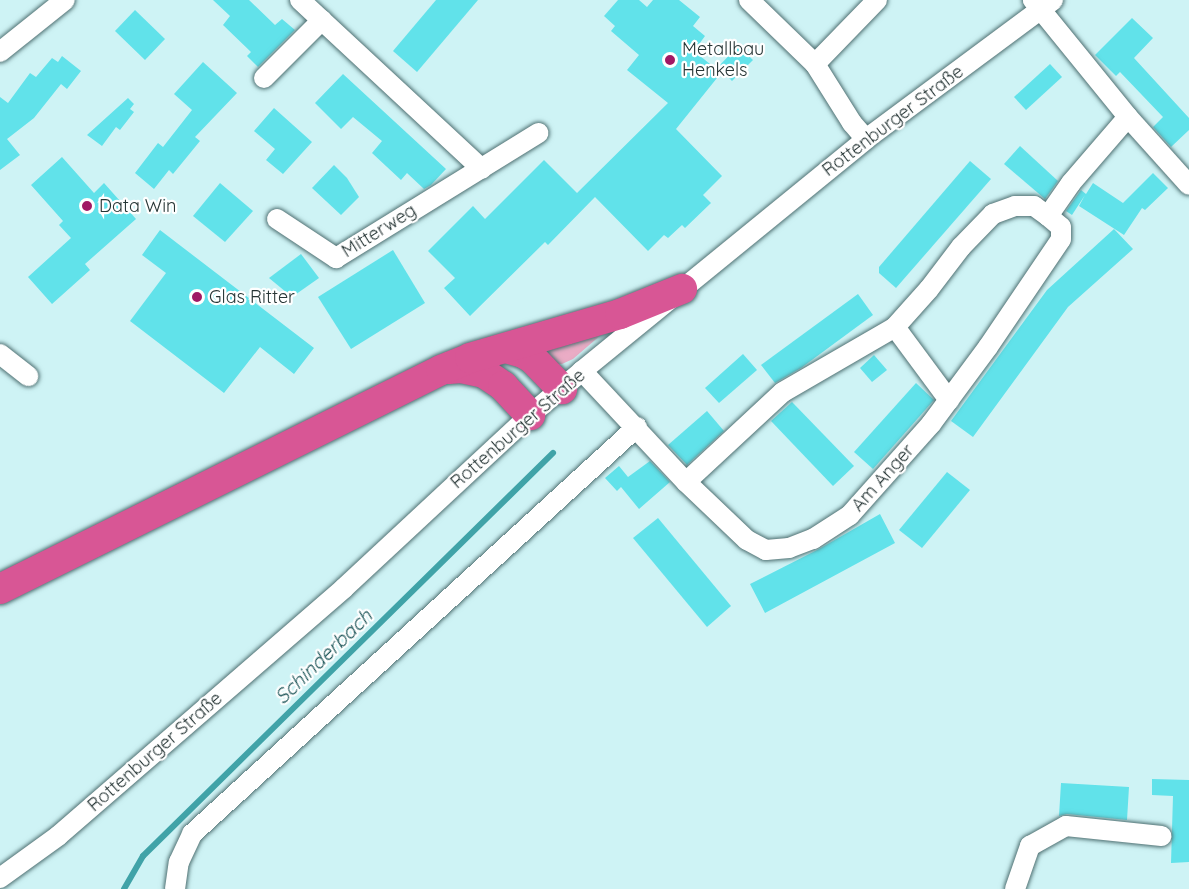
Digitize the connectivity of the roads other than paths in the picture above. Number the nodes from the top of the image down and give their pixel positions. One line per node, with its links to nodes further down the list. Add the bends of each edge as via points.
1 (65, 0): 7 (street)
2 (300, 0): 6 (street)
3 (749, 0): 8 (street)
4 (877, 0): 8 (street)
5 (1042, 3): 10 (street, via 1059,34); 12 (street, Rottenburger Straße)
6 (322, 20): 9 (street); 13 (street)
7 (0, 52)
8 (816, 64): 12 (street)
9 (264, 78)
10 (1128, 117): 14 (street); 15 (street)
11 (538, 133): 13 (street, Mitterweg)
12 (866, 139): 17 (street, Rottenburger Straße)
13 (482, 169): 16 (street, Mitterweg, via 336,258)
14 (1189, 185)
15 (1048, 216): 18 (street, via 1034,206 1015,206 993,214); 24 (street, Am Anger, via 1061,227 1061,239)
16 (277, 219)
17 (682, 289): 19 (highway, via 620,314); 23 (street, Rottenburger Straße)
18 (895, 327): 24 (street); 27 (street, via 783,392)
19 (506, 348): 21 (highway); 23 (highway)
20 (0, 354): 22 (street)
21 (441, 370): 25 (highway, via 461,368 484,373 503,386); 28 (highway)
22 (28, 376)
23 (572, 380): 25 (street, Rottenburger Straße); 26 (street, Am Anger)
24 (949, 400): 27 (street, Am Anger, via 905,456 850,515 813,539 789,548 766,550 747,540)
25 (530, 416): 30 (street, Rottenburger Straße, via 344,588 58,836)
26 (637, 427): 27 (street, Am Anger); 31 (street, via 192,834 179,862)
27 (686, 482)
28 (0, 589)
29 (1161, 836): 32 (street, via 1066,826 1030,846)
30 (0, 878)
31 (176, 889)
32 (1015, 889)

